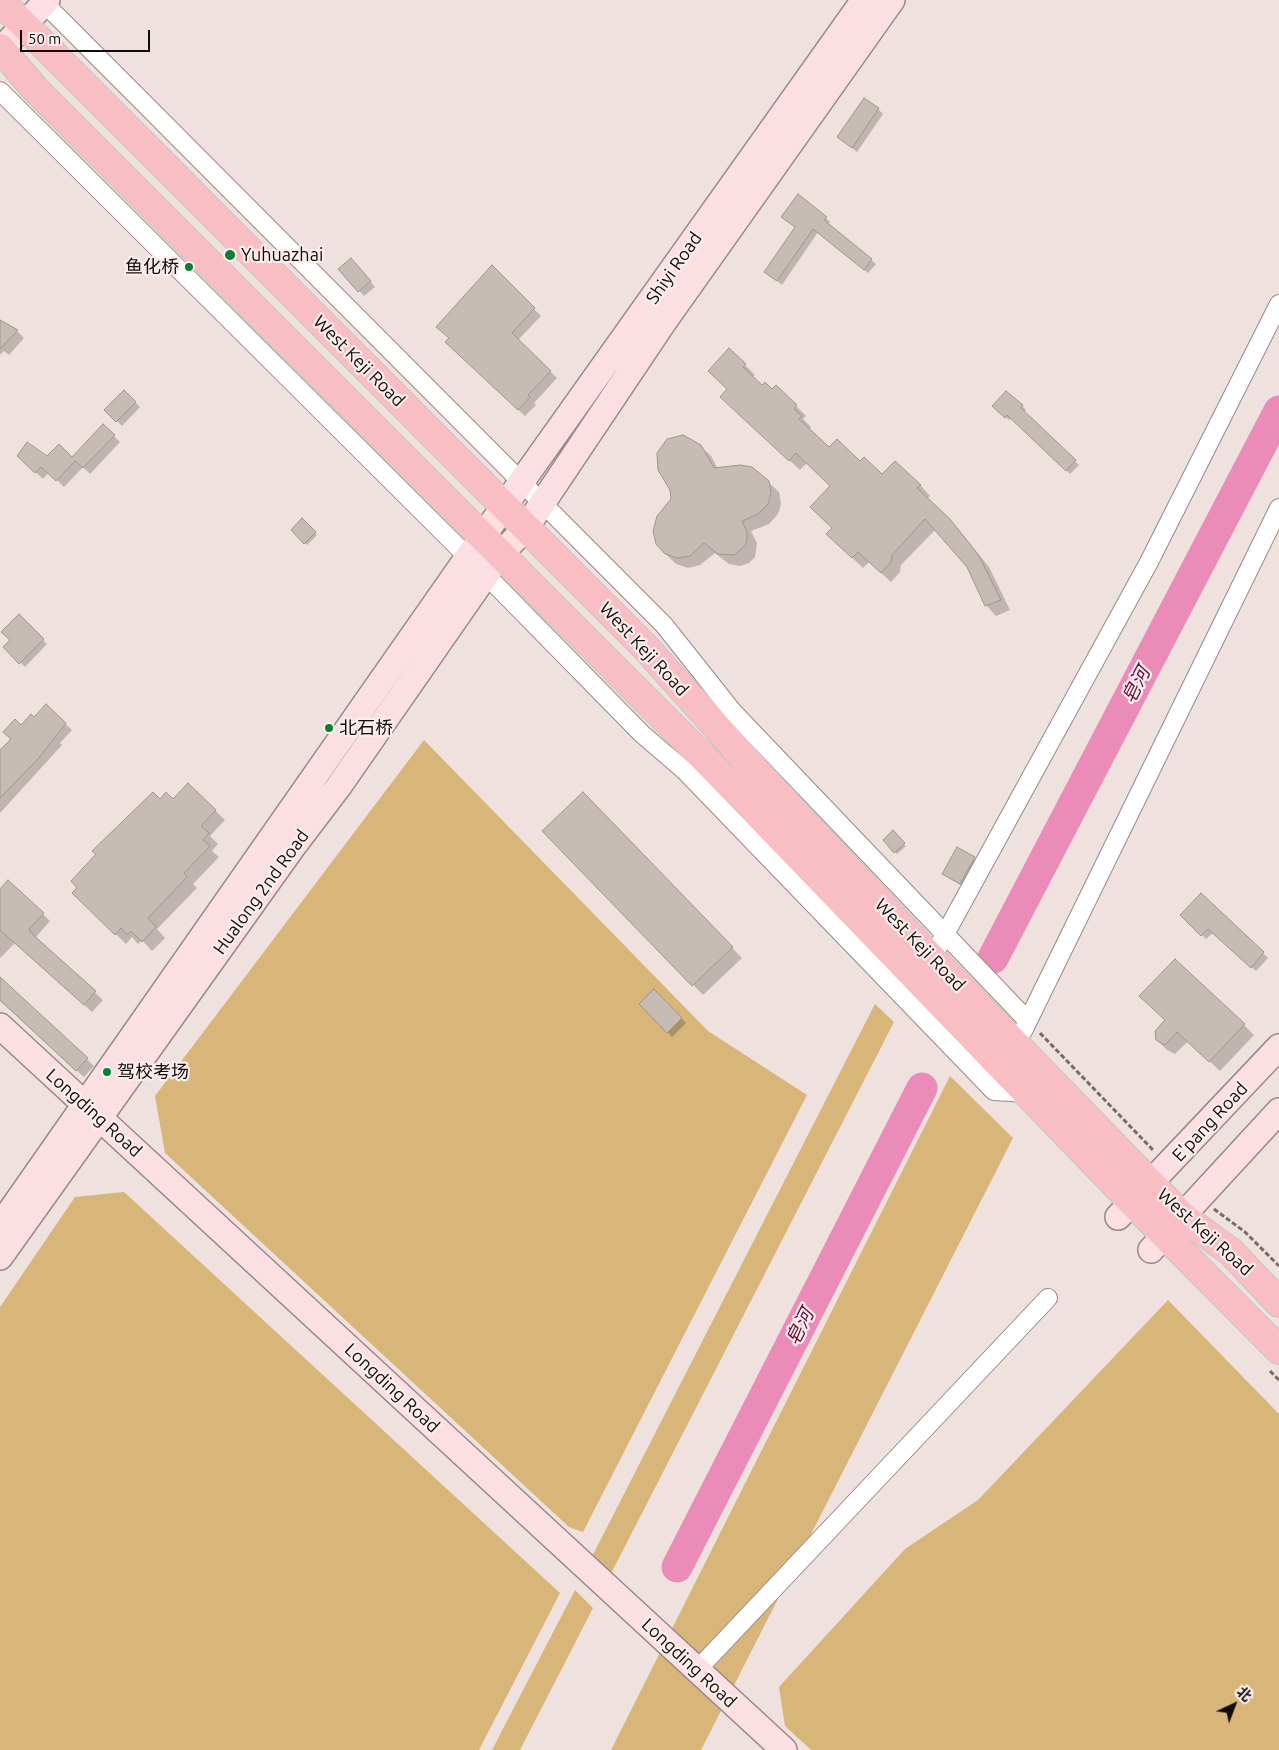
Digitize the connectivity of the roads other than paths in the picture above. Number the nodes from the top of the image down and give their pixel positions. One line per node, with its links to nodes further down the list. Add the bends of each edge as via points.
1 (864, 0): 9 (street, Shiyi Road)
2 (892, 0): 10 (street, Shiyi Road, via 663,323)
3 (0, 1): 5 (main road, West Keji Road)
4 (44, 1): 5 (street); 9 (street, West Keji Road)
5 (23, 24): 6 (street); 11 (main road, West Keji Road)
6 (0, 49): 14 (main road, West Keji Road)
7 (0, 91): 14 (street, West Keji Road)
8 (1279, 304): 15 (street, via 1149,562)
9 (522, 481): 10 (street, West Keji Road); 11 (street, Shiyi Road)
10 (543, 502): 13 (street, Shiyi Road); 15 (street, West Keji Road, via 664,625 733,712)
11 (504, 508): 13 (main road, West Keji Road); 14 (street, Shiyi Road)
12 (1279, 508): 18 (street)
13 (525, 529): 14 (street, Hualong 2nd Road); 16 (main road, West Keji Road, via 647,649 753,768)
14 (484, 555): 20 (street, Hualong 2nd Road, via 339,786); 23 (main road, West Keji Road, via 720,773 1028,1092)
15 (946, 934): 16 (street); 18 (street, West Keji Road)
16 (932, 958): 18 (main road, West Keji Road)
17 (0, 1026): 20 (street, Longding Road)
18 (1022, 1033): 22 (main road, West Keji Road)
19 (1279, 1047): 22 (street, E'pang Road)
20 (92, 1111): 25 (street, Hualong 2nd Road); 26 (street, Hualong 2nd Road); 30 (street, Longding Road)
21 (1279, 1111): 24 (street)
22 (1160, 1175): 23 (street, E'pang Road); 24 (main road, West Keji Road)
23 (1125, 1210): 24 (main road, West Keji Road)
24 (1175, 1225): 28 (main road, West Keji Road, via 1231,1252); 29 (main road, West Keji Road)
25 (0, 1226)
26 (0, 1257)
27 (1048, 1298): 30 (street)
28 (1279, 1303)
29 (1279, 1350)
30 (697, 1670): 31 (street, Longding Road)
31 (784, 1750)

